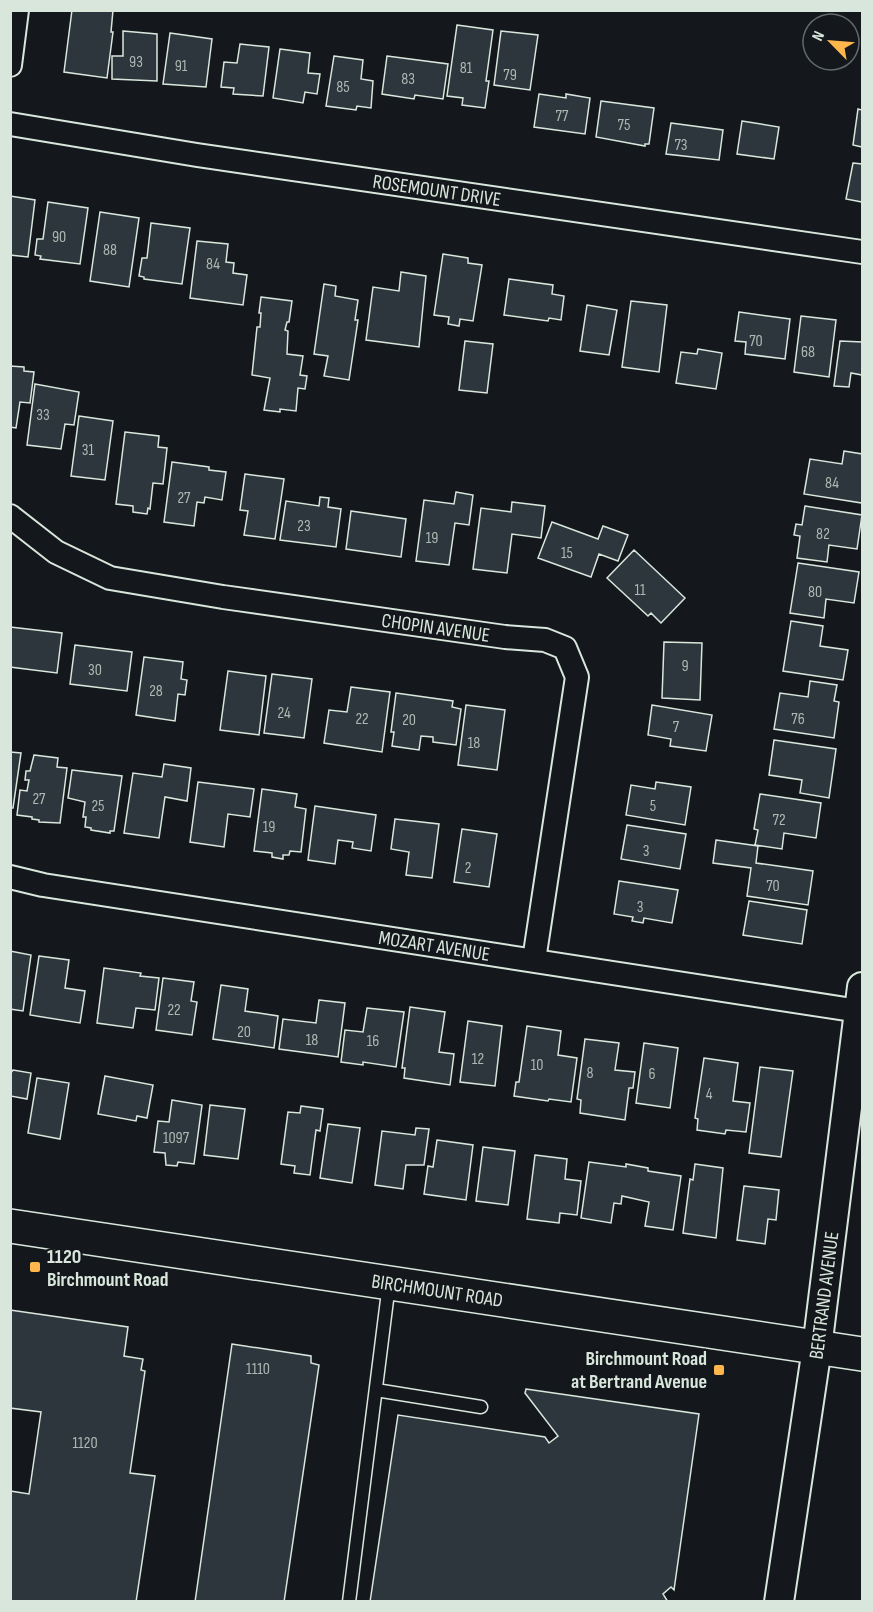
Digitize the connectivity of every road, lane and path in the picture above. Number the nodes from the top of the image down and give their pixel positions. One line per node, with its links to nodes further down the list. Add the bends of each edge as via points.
1 (17, 10): 2 (street)
2 (10, 65)
3 (10, 124): 4 (street, ROSEMOUNT DRIVE, via 197,156)
4 (862, 252)
5 (10, 516): 7 (street, CHOPIN AVENUE, via 56,552 110,578 545,640 565,648 577,677)
6 (10, 877): 7 (street, MOZART AVENUE)
7 (534, 960): 8 (street, MOZART AVENUE)
8 (861, 999): 11 (street, BERTRAND AVENUE)
9 (10, 1226): 10 (main road, BIRCHMOUNT ROAD)
10 (390, 1283): 11 (main road, BIRCHMOUNT ROAD); 13 (lane)
11 (817, 1348): 12 (main road, BIRCHMOUNT ROAD); 16 (street, BERTRAND AVENUE)
12 (862, 1354)
13 (376, 1390): 14 (lane); 15 (lane)
14 (481, 1407)
15 (349, 1602)
16 (779, 1602)

